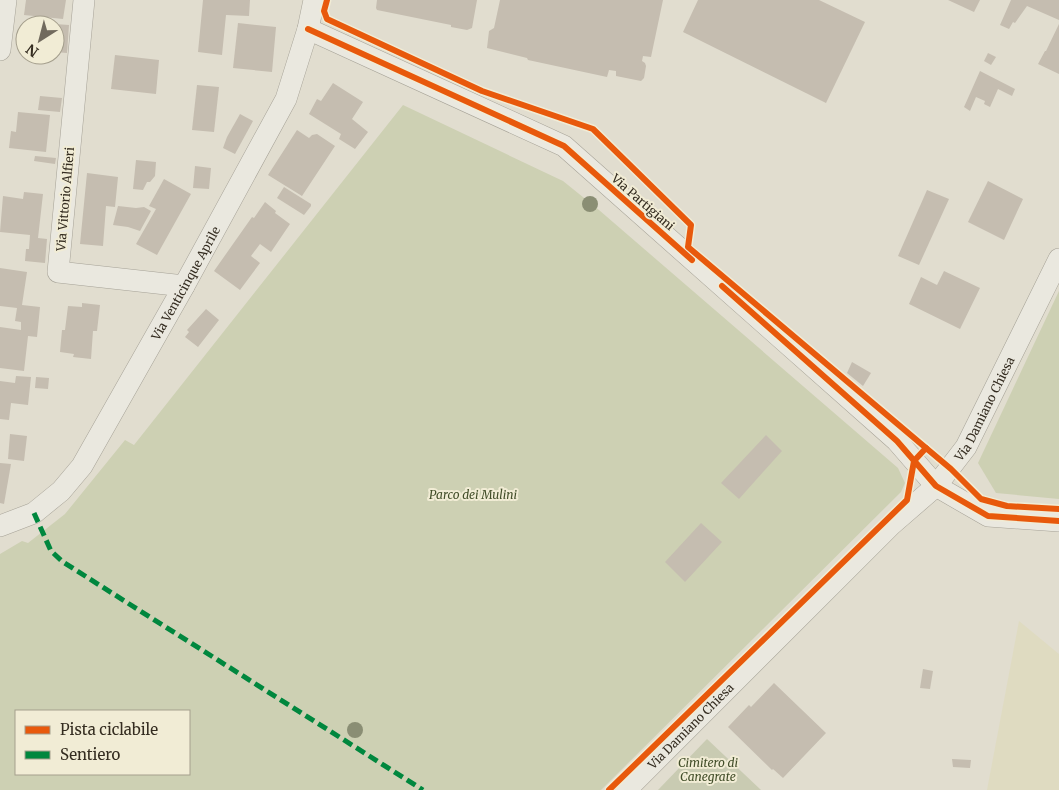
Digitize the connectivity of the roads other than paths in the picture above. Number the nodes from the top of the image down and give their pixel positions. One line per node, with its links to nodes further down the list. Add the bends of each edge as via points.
1 (6, 0): 5 (street)
2 (84, 0): 7 (street, Via Vittorio Alfieri, via 58,272)
3 (314, 0): 4 (street, Via Venticinque Aprile)
4 (308, 29): 7 (street, Via Venticinque Aprile, via 286,99); 8 (street, Via Partigiani, via 564,146 897,441)
5 (0, 50)
6 (1059, 259): 8 (street, Via Damiano Chiesa, via 966,447)
7 (184, 286): 10 (street, Via Venticinque Aprile, via 82,466 61,491 34,513)
8 (936, 486): 9 (street, Via Partigiani, via 988,516); 11 (street, Via Damiano Chiesa, via 890,525)
9 (1059, 521)
10 (0, 526)
11 (626, 790)

